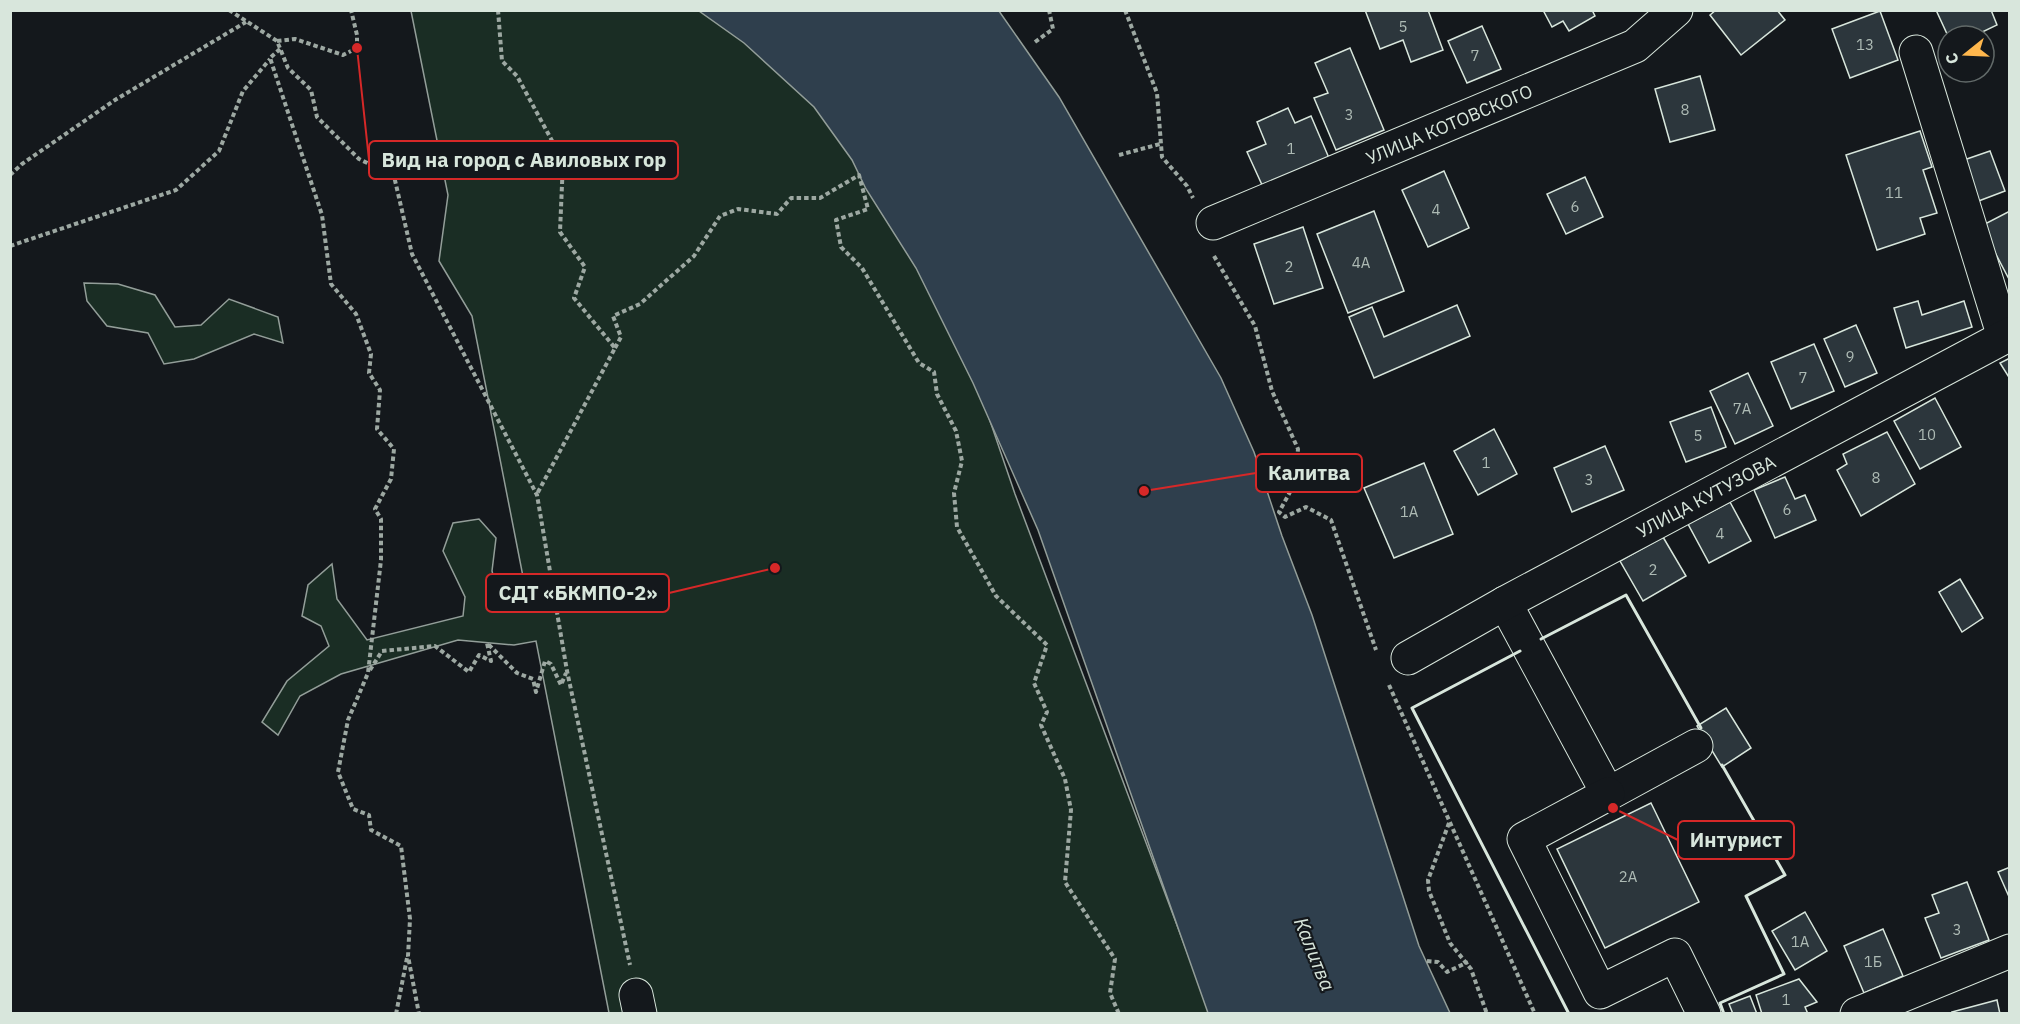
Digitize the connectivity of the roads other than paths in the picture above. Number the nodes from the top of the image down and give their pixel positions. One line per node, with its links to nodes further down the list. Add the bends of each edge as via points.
1 (1676, 10): 3 (street, УЛИЦА КОТОВСКОГО, via 1635,46)
2 (1916, 52): 4 (street, УЛИЦА КУТУЗОВА)
3 (1207, 226)
4 (2007, 335): 5 (street, УЛИЦА КУТУЗОВА)
5 (1505, 603): 6 (street, УЛИЦА КУТУЗОВА); 8 (street)
6 (1391, 664)
7 (1696, 746): 8 (street)
8 (1608, 794): 10 (street, via 1524,839 1600,992 1675,955)
9 (2010, 951): 11 (street)
10 (1704, 1014)
11 (1857, 1014)

